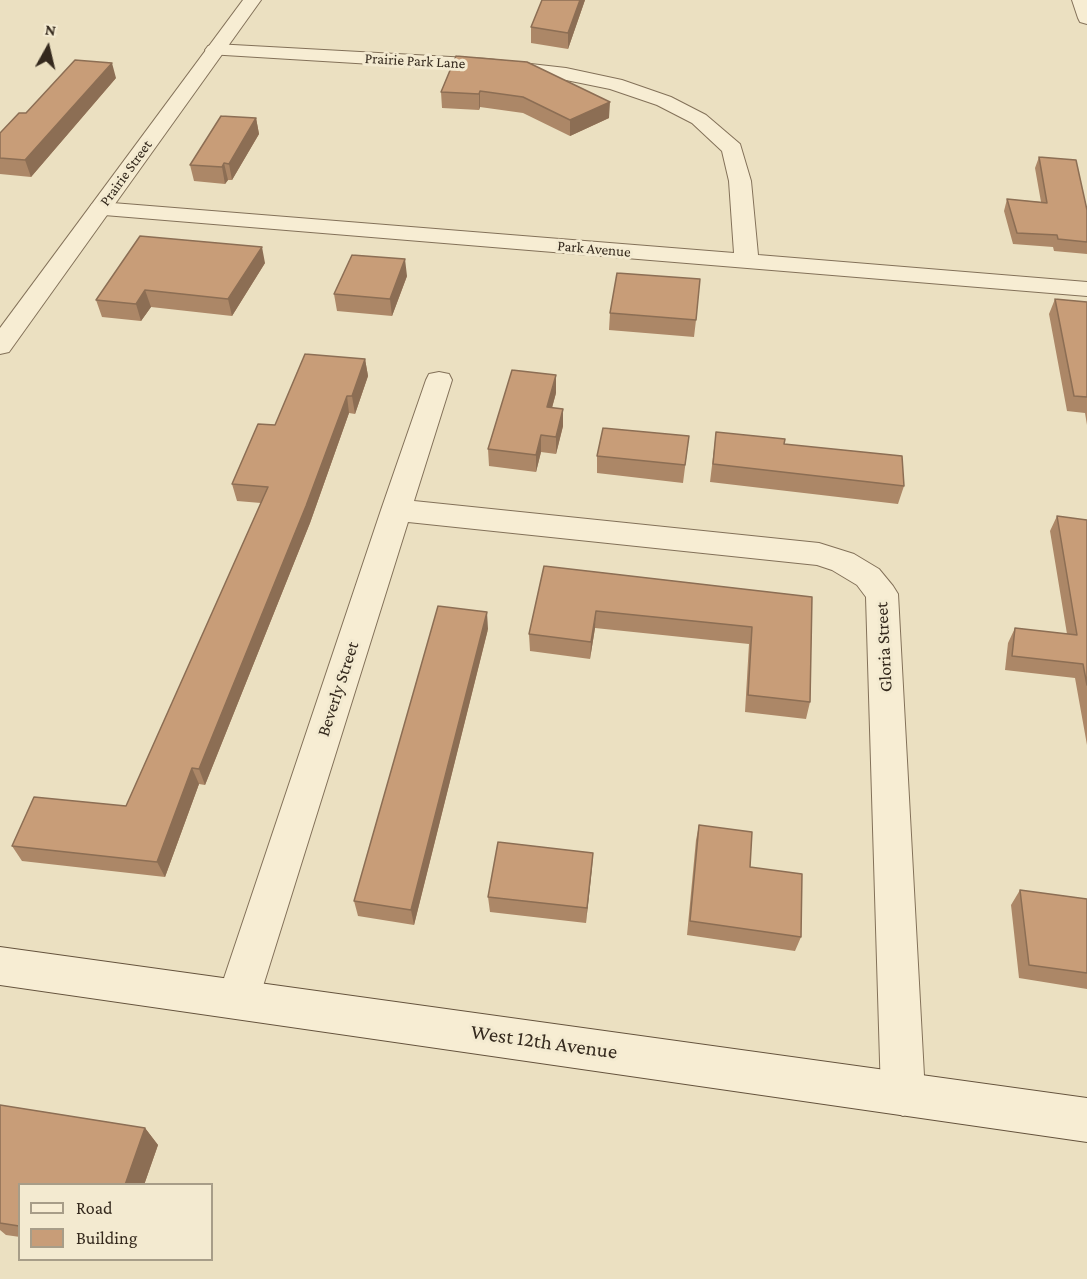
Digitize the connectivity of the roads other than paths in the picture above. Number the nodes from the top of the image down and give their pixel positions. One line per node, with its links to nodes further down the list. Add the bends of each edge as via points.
1 (252, 0): 4 (street, Prairie Street)
2 (1081, 0): 3 (street)
3 (1087, 18)
4 (215, 50): 5 (street, Prairie Street); 6 (street, Prairie Park Lane, via 477,64 566,74 615,84 664,101 699,119 732,149 740,181)
5 (100, 209): 6 (street, Park Avenue); 8 (street, Prairie Street)
6 (747, 262): 7 (street, Park Avenue)
7 (1087, 289)
8 (0, 346)
9 (439, 380): 10 (street, Beverly Street)
10 (396, 510): 12 (street, Beverly Street); 13 (street, Gloria Street, via 819,554 868,577 882,594)
11 (0, 966): 12 (street, West 12th Avenue)
12 (238, 999): 13 (street, West 12th Avenue)
13 (903, 1094): 14 (street, West 12th Avenue)
14 (1087, 1120)

